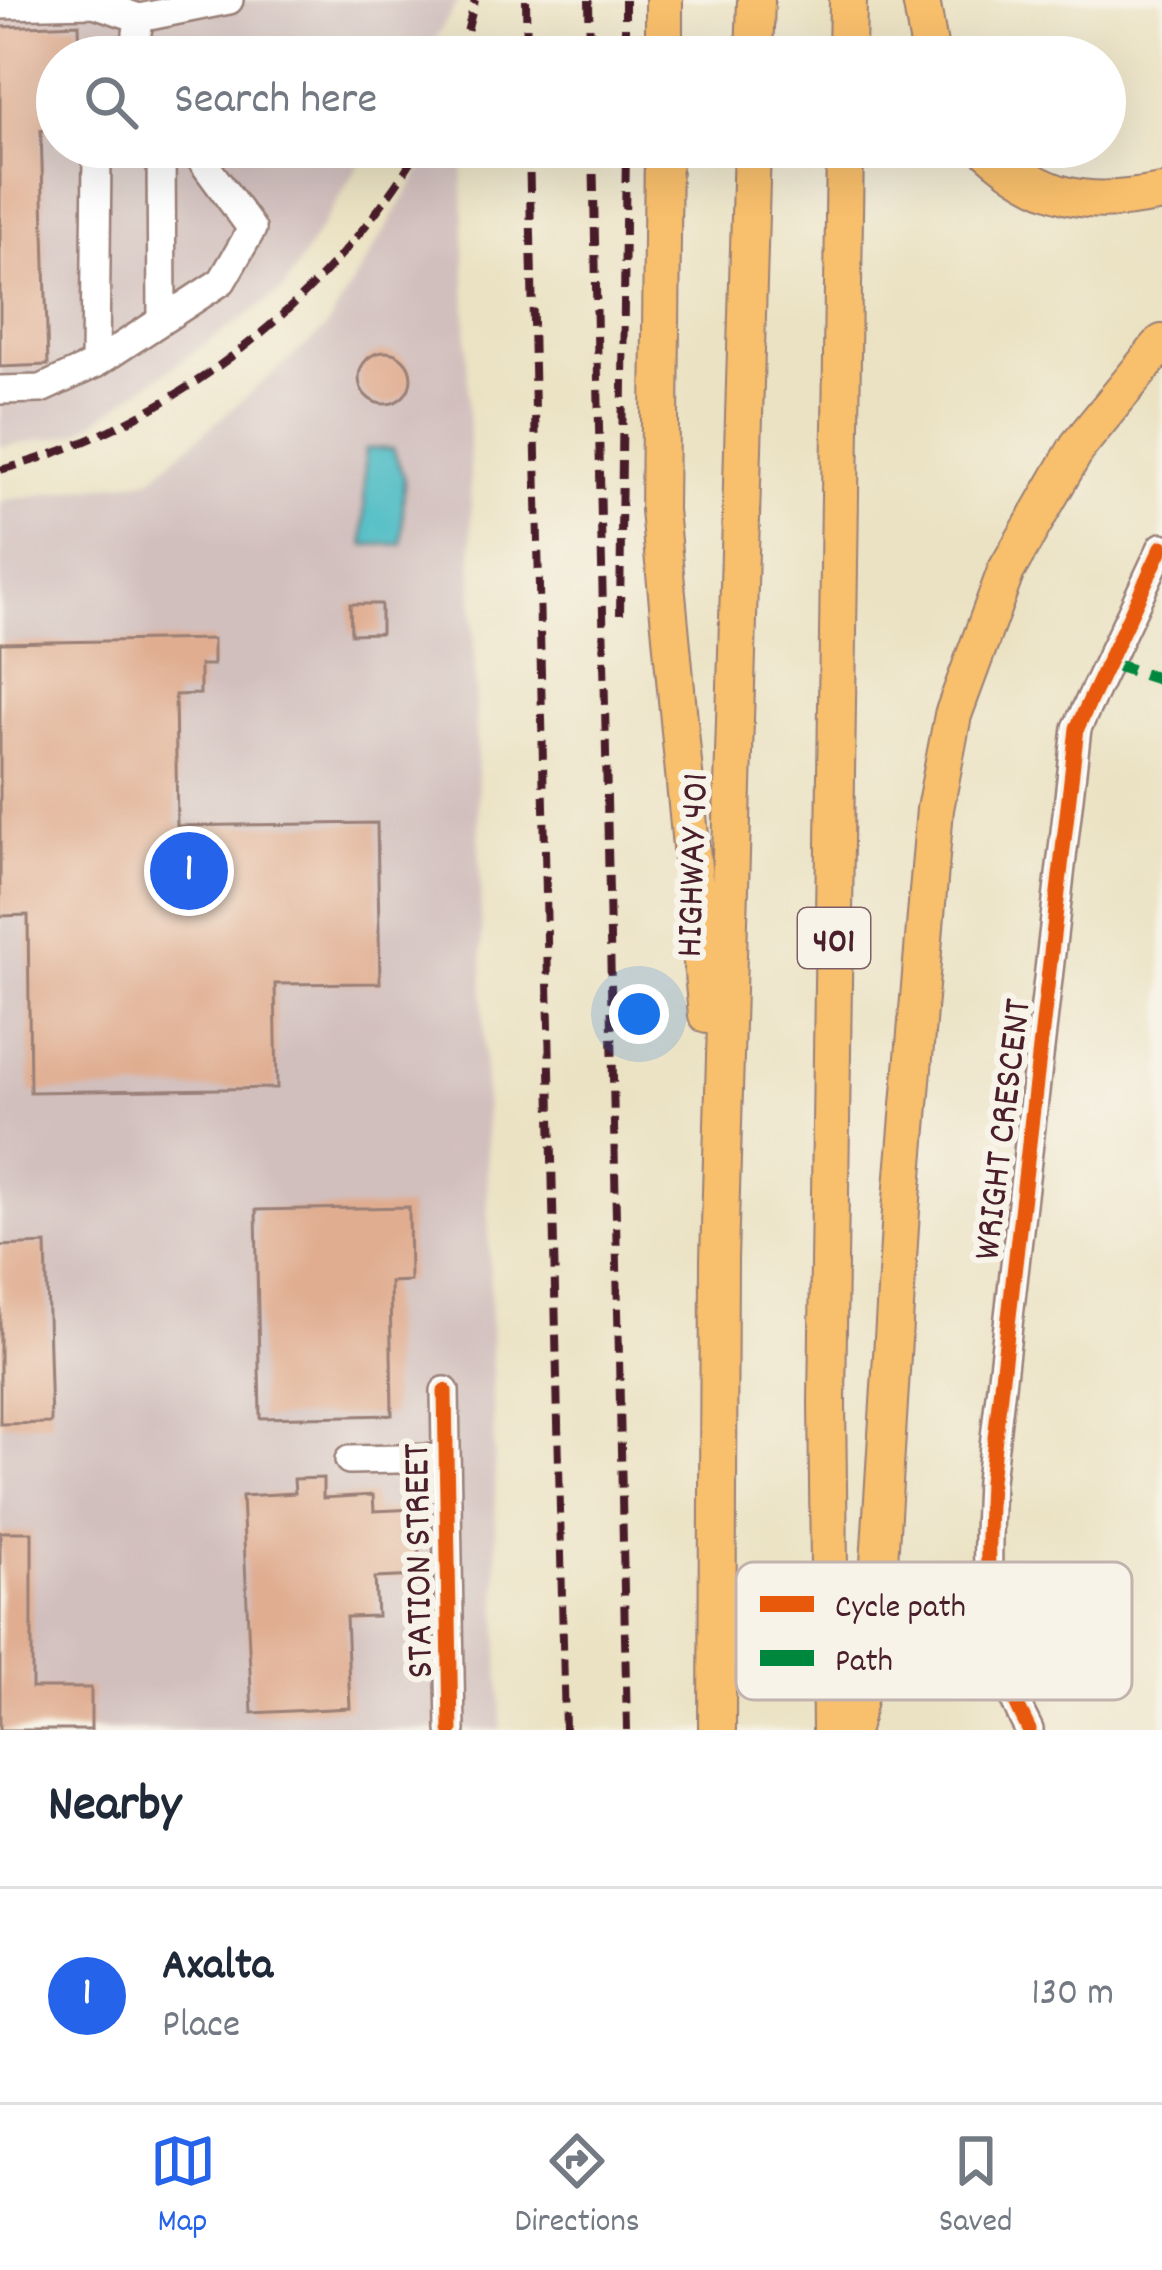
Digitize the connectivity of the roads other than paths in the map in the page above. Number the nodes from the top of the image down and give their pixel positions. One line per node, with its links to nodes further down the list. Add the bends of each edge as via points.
1 (664, 0): 9 (highway)
2 (756, 0): 10 (highway)
3 (848, 0): 11 (highway)
4 (921, 0): 12 (highway)
5 (221, 1): 7 (street)
6 (0, 4): 7 (street, via 94,3)
7 (139, 18): 8 (street)
8 (137, 36)
9 (664, 36)
10 (755, 36)
11 (847, 36)
12 (927, 36)
13 (97, 168): 23 (street)
14 (161, 168): 21 (street)
15 (207, 168): 21 (street, via 252,229 222,281)
16 (663, 168): 26 (highway, via 659,509 707,1014)
17 (751, 168): 26 (highway, HIGHWAY 401)
18 (845, 168): 30 (highway, 401)
19 (1008, 168): 20 (highway, via 1077,201)
20 (1162, 193)
21 (162, 320): 23 (street)
22 (1162, 343): 31 (highway, via 1078,446 1006,571 953,715 935,809)
23 (94, 364): 24 (street, via 41,389)
24 (0, 390)
25 (1162, 547): 32 (street, WRIGHT CRESCENT, via 1077,728)
26 (719, 1258): 37 (highway, HIGHWAY 401)
27 (445, 1391): 28 (street, STATION STREET)
28 (445, 1458): 29 (street, STATION STREET); 36 (street, STATION STREET)
29 (349, 1460)
30 (829, 1562)
31 (879, 1562)
32 (987, 1562)
33 (831, 1700): 38 (highway, 401)
34 (857, 1700): 39 (highway)
35 (1013, 1700): 40 (street, WRIGHT CRESCENT)
36 (451, 1730)
37 (717, 1730)
38 (831, 1730)
39 (850, 1730)
40 (1029, 1730)

